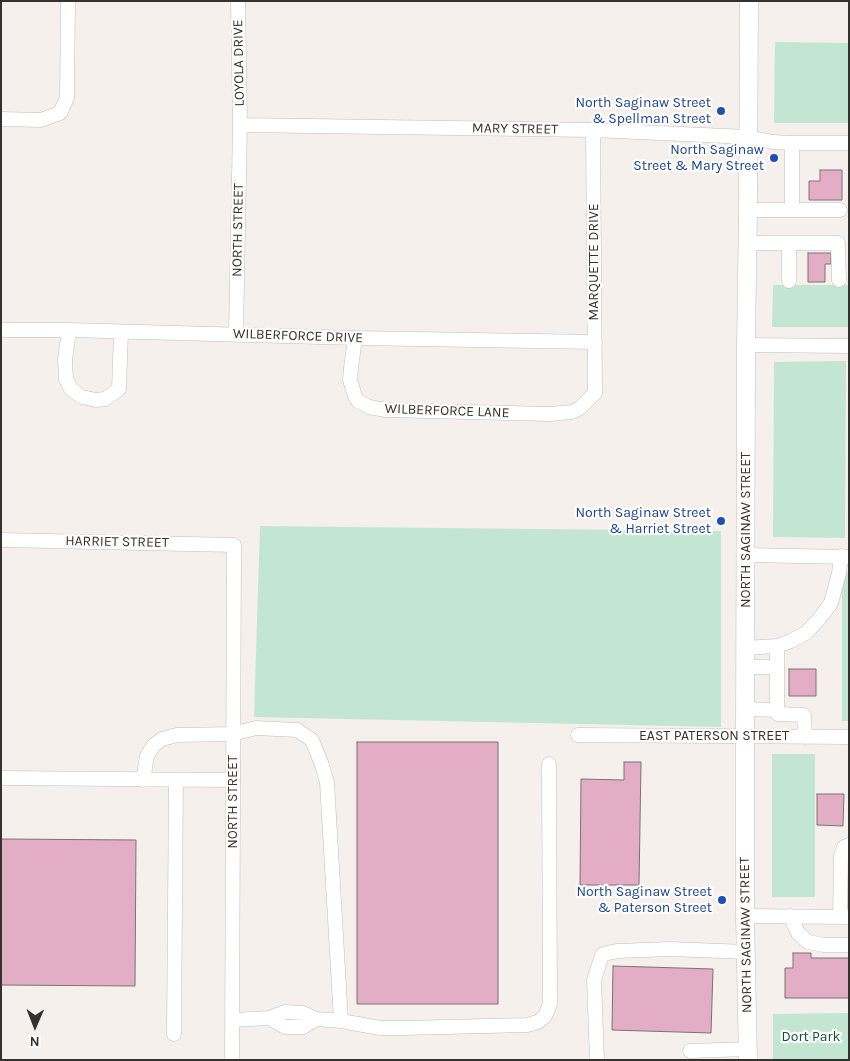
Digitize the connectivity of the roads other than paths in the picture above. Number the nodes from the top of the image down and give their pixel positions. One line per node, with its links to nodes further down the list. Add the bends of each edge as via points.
1 (68, 1): 4 (street, via 67,98 60,113 41,120)
2 (238, 1): 5 (street, LOYOLA DRIVE)
3 (750, 1): 7 (main road, NORTH SAGINAW STREET)
4 (1, 119)
5 (240, 125): 6 (street, MARY STREET); 20 (street, NORTH STREET)
6 (593, 130): 7 (street, MARY STREET); 22 (street, MARQUETTE DRIVE)
7 (748, 137): 9 (street, MARY STREET); 10 (main road, NORTH SAGINAW STREET)
8 (849, 142): 9 (street, MARY STREET)
9 (792, 143): 11 (street)
10 (748, 210): 11 (street); 13 (main road, NORTH SAGINAW STREET)
11 (792, 210): 12 (street)
12 (840, 210)
13 (748, 243): 14 (street); 23 (main road, NORTH SAGINAW STREET)
14 (789, 243): 15 (street, via 838,243); 16 (street)
15 (839, 280)
16 (789, 282)
17 (1, 330): 18 (street, WILBERFORCE DRIVE)
18 (69, 330): 19 (street, WILBERFORCE DRIVE); 19 (street, via 66,379 71,389 82,397 96,400 105,399 119,389)
19 (121, 332): 20 (street, WILBERFORCE DRIVE)
20 (236, 334): 21 (street, WILBERFORCE DRIVE)
21 (355, 338): 22 (street, WILBERFORCE DRIVE); 25 (street, WILBERFORCE LANE, via 350,380 358,401 369,407 563,413 580,408)
22 (595, 342): 25 (street, MARQUETTE DRIVE)
23 (746, 345): 24 (street); 28 (main road, NORTH SAGINAW STREET)
24 (849, 346)
25 (595, 393)
26 (1, 540): 27 (street, HARRIET STREET)
27 (234, 545): 36 (street, NORTH STREET)
28 (746, 555): 29 (street); 31 (main road, NORTH SAGINAW STREET)
29 (845, 556): 30 (street, via 831,603 820,618 806,633)
30 (777, 646): 31 (street); 33 (street)
31 (746, 648): 32 (main road, NORTH SAGINAW STREET)
32 (745, 667): 33 (street); 34 (main road, NORTH SAGINAW STREET)
33 (777, 667): 35 (street)
34 (745, 709): 35 (street); 38 (main road, NORTH SAGINAW STREET)
35 (777, 710): 39 (street, via 778,714 804,715)
36 (233, 734): 43 (street, via 177,735 162,739 147,756); 45 (street, NORTH STREET); 53 (street, via 256,728 297,730 312,740 322,764 327,782)
37 (578, 735): 38 (street, EAST PATERSON STREET)
38 (745, 737): 39 (street, EAST PATERSON STREET); 47 (main road, NORTH SAGINAW STREET)
39 (805, 737): 40 (street, EAST PATERSON STREET)
40 (849, 738)
41 (549, 764): 53 (street, via 550,1004 545,1016 526,1025 380,1028)
42 (1, 778): 43 (street)
43 (143, 780): 44 (street)
44 (176, 780): 45 (street); 54 (street)
45 (233, 780): 52 (street, NORTH STREET)
46 (849, 845): 49 (street, via 844,847 841,856)
47 (745, 916): 48 (street); 51 (main road, NORTH SAGINAW STREET)
48 (790, 916): 49 (street); 50 (street, via 798,934 808,942)
49 (844, 917)
50 (849, 945)
51 (746, 952): 56 (main road, NORTH SAGINAW STREET); 58 (street, via 670,949 618,951 602,955 594,980)
52 (233, 1020): 53 (street, via 269,1018 285,1012); 57 (street, NORTH STREET)
53 (341, 1021)
54 (174, 1034)
55 (690, 1051): 56 (street)
56 (748, 1054)
57 (232, 1060)
58 (597, 1060)

